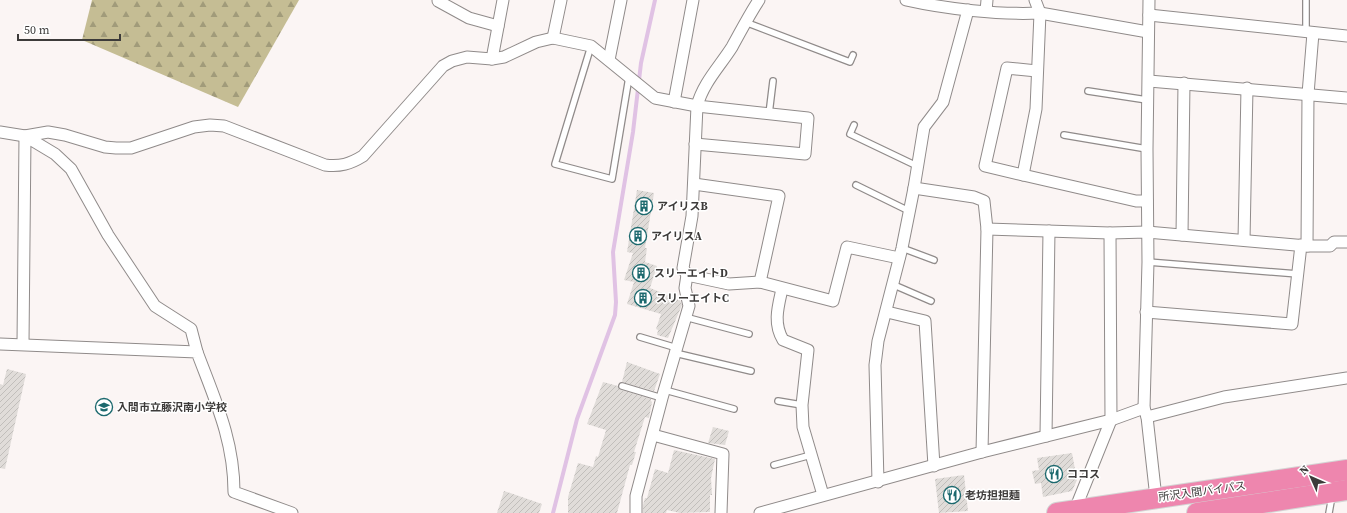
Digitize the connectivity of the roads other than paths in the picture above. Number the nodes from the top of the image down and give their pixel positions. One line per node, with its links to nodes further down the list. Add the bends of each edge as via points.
1 (439, 0): 17 (street, via 438,2 469,18)
2 (503, 0): 17 (street)
3 (561, 0): 21 (street)
4 (621, 0): 25 (street)
5 (693, 0): 36 (street)
6 (750, 0): 16 (street)
7 (759, 0): 16 (street)
8 (906, 0): 13 (street)
9 (1035, 0): 14 (street)
10 (1149, 0): 15 (street)
11 (1306, 0): 19 (lane)
12 (987, 5): 13 (street); 14 (street, via 1025,14)
13 (968, 10): 45 (street, via 943,102 924,127)
14 (1040, 13): 18 (street); 26 (street)
15 (1149, 14): 18 (street); 19 (street)
16 (745, 22): 23 (lane, via 850,62); 37 (street, via 700,94)
17 (498, 26): 24 (street)
18 (1148, 32): 29 (street)
19 (1310, 32): 20 (street); 33 (street)
20 (1347, 36)
21 (553, 38): 22 (street); 24 (street, via 536,42 504,57)
22 (591, 46): 25 (street); 27 (lane, via 555,164 612,178)
23 (853, 56)
24 (492, 59): 41 (street, via 467,57 443,66 363,156 351,163 337,166 325,165 224,126 194,127 131,148 105,147 48,132)
25 (609, 60): 27 (street)
26 (1037, 71): 46 (street, via 1036,109); 46 (street, via 1008,68 985,166)
27 (630, 78): 36 (street, via 656,98)
28 (773, 81): 38 (lane)
29 (1149, 81): 30 (street); 35 (street)
30 (1184, 83): 31 (street); 56 (street)
31 (1247, 88): 33 (street); 57 (street)
32 (1088, 91): 35 (lane)
33 (1308, 94): 34 (street); 59 (street)
34 (1347, 98)
35 (1147, 100): 44 (street)
36 (674, 102): 37 (street)
37 (697, 106): 38 (street); 43 (street)
38 (769, 114): 43 (street, via 808,118 805,154)
39 (854, 125): 45 (lane, via 850,134)
40 (0, 132): 41 (street)
41 (25, 136): 75 (street); 77 (street, via 55,154 71,169 108,234 155,306 191,329)
42 (1064, 136): 44 (lane)
43 (695, 144): 47 (street)
44 (1147, 149): 50 (street)
45 (917, 166): 49 (street)
46 (1023, 175): 50 (street, via 1136,201)
47 (694, 184): 64 (street, via 692,216 683,268); 65 (street, via 779,196)
48 (856, 185): 51 (lane)
49 (914, 188): 51 (street); 52 (street, via 974,197 984,201)
50 (1147, 201): 54 (street)
51 (909, 211): 60 (street)
52 (987, 229): 53 (street); 89 (street)
53 (1049, 231): 55 (street); 88 (street)
54 (1147, 232): 55 (street); 56 (street); 62 (street)
55 (1110, 233): 86 (street)
56 (1182, 235): 57 (street)
57 (1244, 240): 59 (street)
58 (1347, 242): 59 (street, via 1334,242 1330,246)
59 (1304, 245): 63 (street)
60 (900, 253): 61 (lane); 66 (street); 67 (street, via 847,247 833,301)
61 (934, 260)
62 (1148, 262): 63 (lane); 70 (street)
63 (1298, 274): 70 (street, via 1292,324)
64 (686, 275): 65 (street, via 729,284); 71 (street, via 685,288 689,306)
65 (760, 282): 67 (street)
66 (894, 285): 68 (lane); 69 (street)
67 (782, 289): 83 (street, via 776,318 778,333 783,340 808,350)
68 (931, 301)
69 (887, 312): 92 (street, via 925,321); 94 (street, via 878,341 875,365)
70 (1146, 312): 85 (street)
71 (685, 317): 72 (lane); 76 (street)
72 (749, 334)
73 (640, 337): 76 (lane)
74 (0, 344): 75 (street)
75 (23, 344): 77 (street)
76 (676, 350): 78 (lane); 81 (street)
77 (197, 352): 99 (street, via 228,433 234,472 234,492)
78 (751, 371)
79 (1347, 378): 85 (street, via 1224,397)
80 (622, 386): 81 (lane)
81 (663, 394): 84 (lane); 87 (street)
82 (778, 401): 83 (lane)
83 (802, 405): 90 (street, via 803,427)
84 (734, 409)
85 (1145, 413): 86 (street); 97 (street)
86 (1111, 420): 88 (street); 98 (street)
87 (653, 435): 100 (street, via 636,496); 101 (street, via 723,454)
88 (1046, 436): 89 (street)
89 (982, 452): 92 (street)
90 (812, 455): 91 (lane); 96 (street)
91 (774, 465)
92 (934, 466): 94 (street)
93 (1347, 470): 97 (highway, 所沢入間バイパス)
94 (878, 482): 96 (street)
95 (1340, 491): 103 (highway, 所沢入間バイパス); 104 (lane)
96 (823, 495): 102 (street)
97 (1156, 498): 98 (highway, 所沢入間バイパス)
98 (1068, 512)
99 (292, 513)
100 (636, 513)
101 (721, 513)
102 (760, 513)
103 (1197, 513)
104 (1329, 513)

